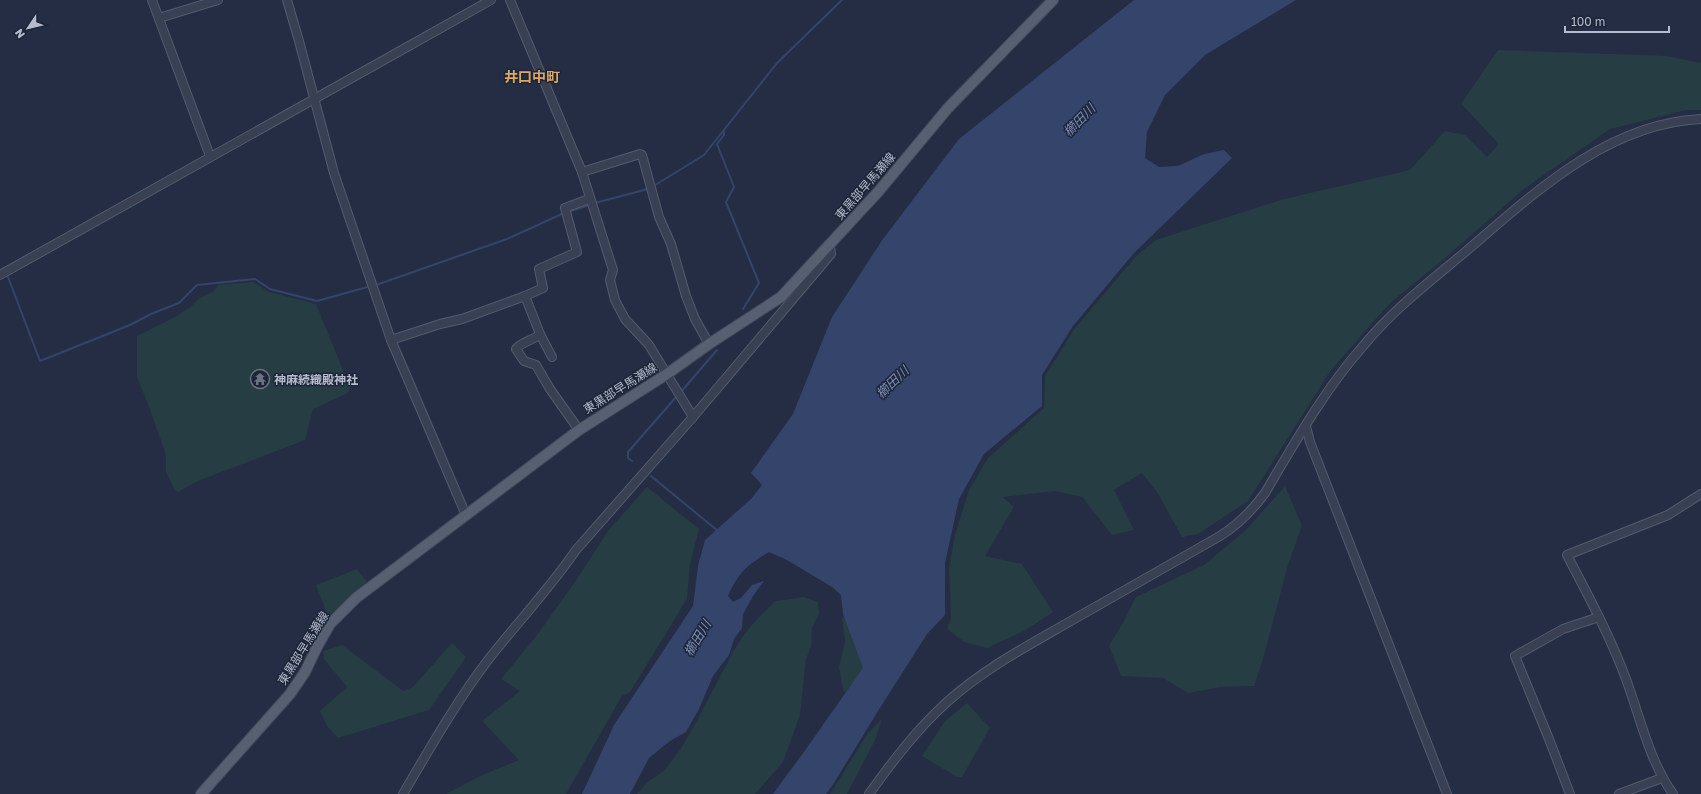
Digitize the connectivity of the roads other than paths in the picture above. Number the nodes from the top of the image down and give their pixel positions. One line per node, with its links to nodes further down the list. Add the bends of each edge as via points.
1 (152, 0): 7 (street)
2 (218, 0): 7 (street)
3 (287, 0): 8 (street)
4 (491, 0): 8 (street)
5 (510, 0): 11 (street)
6 (1053, 0): 13 (main road, 東黒部早馬瀬線, via 948,108)
7 (159, 18): 10 (street)
8 (314, 99): 10 (street); 17 (street, via 334,173)
9 (1701, 119): 22 (street, via 1661,125 1616,141 1580,161 1536,194 1415,294 1380,327 1340,376)
10 (210, 156): 14 (street)
11 (582, 172): 12 (street); 18 (street, via 640,154 659,217 672,244 691,309)
12 (591, 203): 15 (street, via 565,208 577,252 541,267 539,269 543,288); 20 (street, via 613,270 610,280 615,300 625,319 649,345)
13 (830, 246): 18 (main road, 東黒部早馬瀬線, via 781,297); 21 (street, via 831,254)
14 (0, 275)
15 (525, 296): 16 (street); 17 (street, via 462,319)
16 (540, 334): 19 (street); 23 (street, via 516,349 524,361 536,365)
17 (391, 340): 25 (street)
18 (709, 344): 20 (main road, 東黒部早馬瀬線)
19 (552, 358)
20 (668, 377): 21 (street); 23 (main road, 東黒部早馬瀬線)
21 (693, 417): 29 (street, via 576,550 488,661 453,710)
22 (1306, 426): 30 (street, via 1265,493 1240,523 980,675 934,714 904,747); 31 (street)
23 (579, 430): 25 (main road, 東黒部早馬瀬線)
24 (1701, 494): 26 (street, via 1668,516 1567,555)
25 (466, 515): 28 (main road, 東黒部早馬瀬線, via 341,612 330,624 306,672 290,694)
26 (1599, 617): 27 (street); 32 (street, via 1563,629 1515,656)
27 (1662, 778): 33 (street); 34 (street)
28 (201, 794)
29 (403, 794)
30 (869, 794)
31 (1447, 794)
32 (1570, 794)
33 (1619, 794)
34 (1673, 794)

